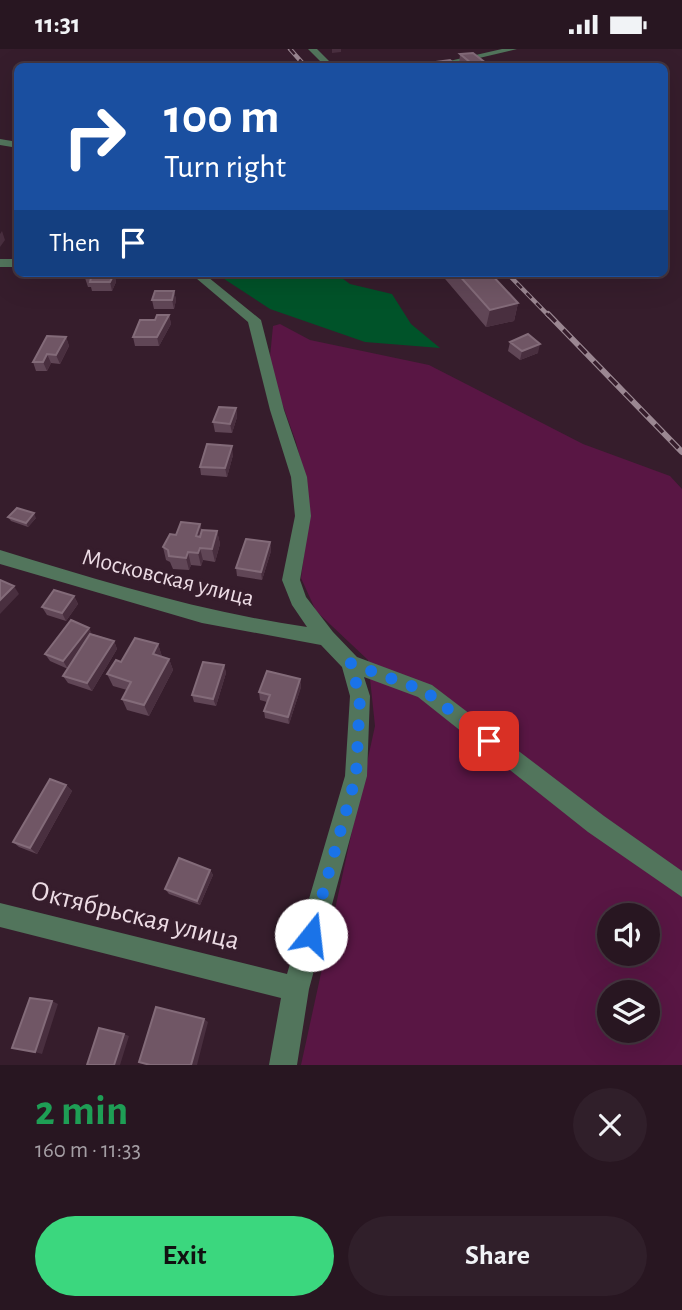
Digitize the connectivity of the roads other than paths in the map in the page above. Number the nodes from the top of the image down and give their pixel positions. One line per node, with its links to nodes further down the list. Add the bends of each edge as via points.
1 (312, 49): 3 (street)
2 (513, 49): 4 (street)
3 (327, 63)
4 (446, 63)
5 (201, 277): 7 (street, via 246,311 258,330 270,389 299,477 303,516 291,580 298,600)
6 (0, 557): 7 (street, Московская улица, via 233,621)
7 (326, 638): 8 (street)
8 (350, 663): 9 (street, via 425,691); 11 (street, via 360,696 356,776)
9 (682, 885)
10 (0, 915): 11 (street, Октябрьская улица)
11 (296, 989): 12 (street)
12 (283, 1065)

